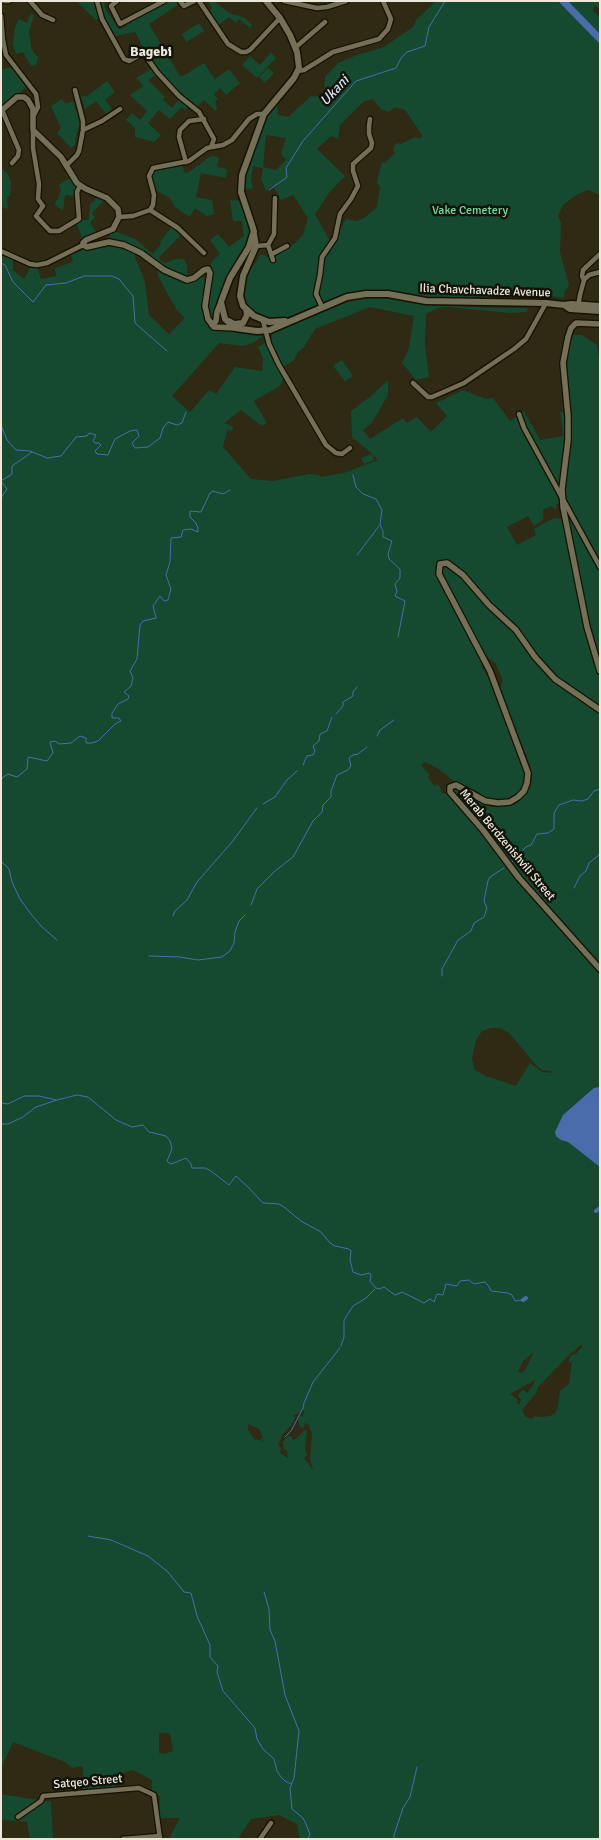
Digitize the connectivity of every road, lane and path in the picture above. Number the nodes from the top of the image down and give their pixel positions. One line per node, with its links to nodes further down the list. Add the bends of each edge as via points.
1 (4, 1): 2 (street)
2 (9, 1)
3 (30, 1): 16 (street, via 42,15)
4 (97, 1): 25 (street, via 102,20 124,59 129,61 142,55)
5 (117, 1): 6 (street, via 111,6 120,24)
6 (164, 1)
7 (180, 1): 8 (street, via 184,6)
8 (194, 1)
9 (199, 1): 15 (street, via 228,44 241,52 250,50)
10 (284, 1): 11 (street, via 316,8)
11 (346, 1)
12 (383, 1): 19 (street, via 392,19 379,39 333,52)
13 (270, 2): 15 (main road)
14 (1, 16): 24 (street, via 6,56 36,94 38,107)
15 (280, 18): 18 (main road)
16 (53, 20)
17 (325, 22): 18 (street)
18 (296, 48): 19 (main road)
19 (298, 71): 23 (main road)
20 (74, 90): 28 (street)
21 (120, 109): 28 (street)
22 (2, 110): 24 (street, via 20,96 31,104); 31 (street, via 19,150)
23 (264, 114): 29 (street, via 256,114 230,141); 37 (main road, via 241,184)
24 (34, 116): 27 (street)
25 (204, 119): 29 (street, via 214,139); 30 (street, via 189,121 180,130)
26 (370, 119): 54 (street, via 371,148 353,164 358,186 340,214 335,238 322,257 316,294)
27 (33, 130): 32 (street); 33 (street, via 38,199 43,206 36,216 50,231 60,231 79,219 77,192)
28 (83, 130): 32 (street, via 79,151)
29 (211, 146): 30 (street)
30 (186, 162): 35 (street, via 152,169 149,176 155,200)
31 (12, 163)
32 (66, 166): 33 (street)
33 (80, 186): 36 (street, via 107,198 118,209)
34 (275, 198): 39 (street, via 274,234)
35 (150, 210): 36 (street); 43 (street, via 178,228)
36 (119, 217): 38 (street, via 111,230 86,240)
37 (254, 231): 40 (main road); 49 (main road, via 248,250)
38 (82, 245): 42 (street, via 37,265); 62 (street, via 124,244 164,270 187,280 208,269 205,306)
39 (268, 245): 40 (street); 44 (street)
40 (256, 246): 50 (main road)
41 (287, 246): 44 (street)
42 (1, 251)
43 (204, 253)
44 (272, 254): 46 (street)
45 (600, 254): 48 (street, via 583,270)
46 (273, 260)
47 (600, 272): 48 (street, via 588,275)
48 (584, 280): 55 (street)
49 (227, 285): 50 (main road, via 234,280); 51 (main road)
50 (240, 288): 56 (main road)
51 (221, 302): 58 (main road); 62 (street)
52 (546, 304): 54 (main road, Ilia Chavchavadze Avenue, via 426,301 371,293 352,295); 55 (main road, Ilia Chavchavadze Avenue, via 564,305 570,309); 65 (street, via 526,339 464,383 428,397)
53 (600, 306): 55 (main road, Ilia Chavchavadze Avenue)
54 (322, 307): 59 (main road, Ilia Chavchavadze Avenue)
55 (578, 307): 57 (main road, Ilia Chavchavadze Avenue)
56 (246, 309): 58 (main road, via 246,318 241,324 231,322); 60 (main road)
57 (600, 311)
58 (223, 315): 63 (main road)
59 (291, 319): 60 (main road); 64 (main road)
60 (263, 321): 64 (street)
61 (600, 324): 68 (street, via 576,324 568,337 563,363 568,440)
62 (212, 325): 63 (street)
63 (235, 328): 64 (main road)
64 (267, 334): 67 (street, via 283,373 326,445 342,454)
65 (413, 383)
66 (519, 414): 68 (street)
67 (350, 448)
68 (562, 499): 69 (street); 70 (street, via 587,627)
69 (600, 566)
70 (600, 671)
71 (600, 710): 72 (street, Merab Berdzenishvili Street, via 555,679 516,630 463,575 447,563 440,564 439,574 490,671 528,773 524,791 510,802 486,801 456,785 450,792)
72 (600, 969)
73 (18, 1817): 75 (street, Satqeo Street, via 41,1801 42,1796 139,1788 154,1796)
74 (271, 1823): 77 (street)
75 (160, 1837): 76 (street)
76 (123, 1839)
77 (260, 1839)

